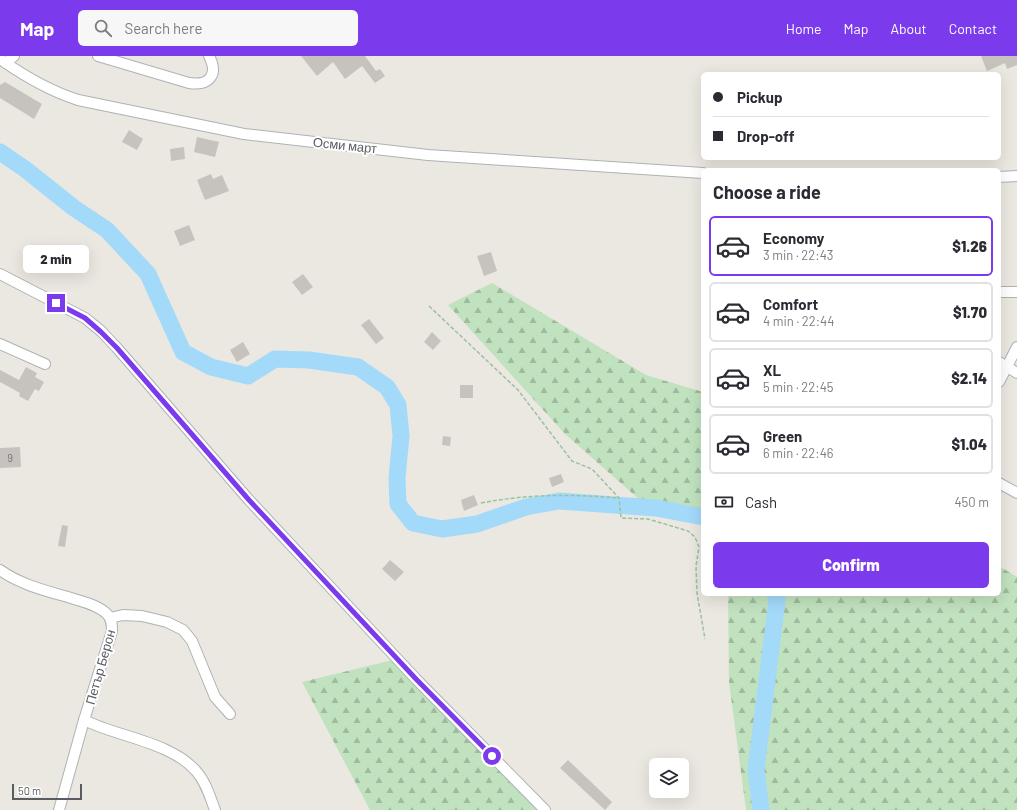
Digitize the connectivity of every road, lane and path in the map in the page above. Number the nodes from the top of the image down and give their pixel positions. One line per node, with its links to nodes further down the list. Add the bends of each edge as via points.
1 (98, 56): 2 (street, via 198,84 207,81 211,76 213,63)
2 (210, 56)
3 (7, 59): 4 (street, Осми март, via 46,87 78,100 244,134 428,155)
4 (701, 173)
5 (1017, 176): 6 (street)
6 (1001, 177)
7 (0, 274): 27 (street, via 85,318 101,332 249,500 416,679)
8 (1001, 292): 9 (street)
9 (1017, 292)
10 (430, 306): 18 (path, via 518,390 572,461 592,469)
11 (0, 344): 13 (street)
12 (1017, 347): 14 (street)
13 (45, 364)
14 (1003, 365): 15 (street)
15 (1017, 373)
16 (1001, 484): 17 (street)
17 (1017, 494)
18 (618, 498): 19 (path, via 548,495); 22 (path, via 621,518 648,519 688,531 695,537 699,547 696,566 697,593)
19 (481, 503)
20 (0, 570): 21 (street, Петър Берон, via 28,585 92,605)
21 (110, 618): 23 (street, via 123,615 142,616 167,622 184,630 192,641 215,696); 24 (street, Петър Берон, via 112,631)
22 (706, 638)
23 (230, 714)
24 (84, 720): 25 (street, Петър Берон); 26 (street, via 161,748 180,758 196,771 206,786)
25 (59, 810)
26 (215, 810)
27 (545, 810)

